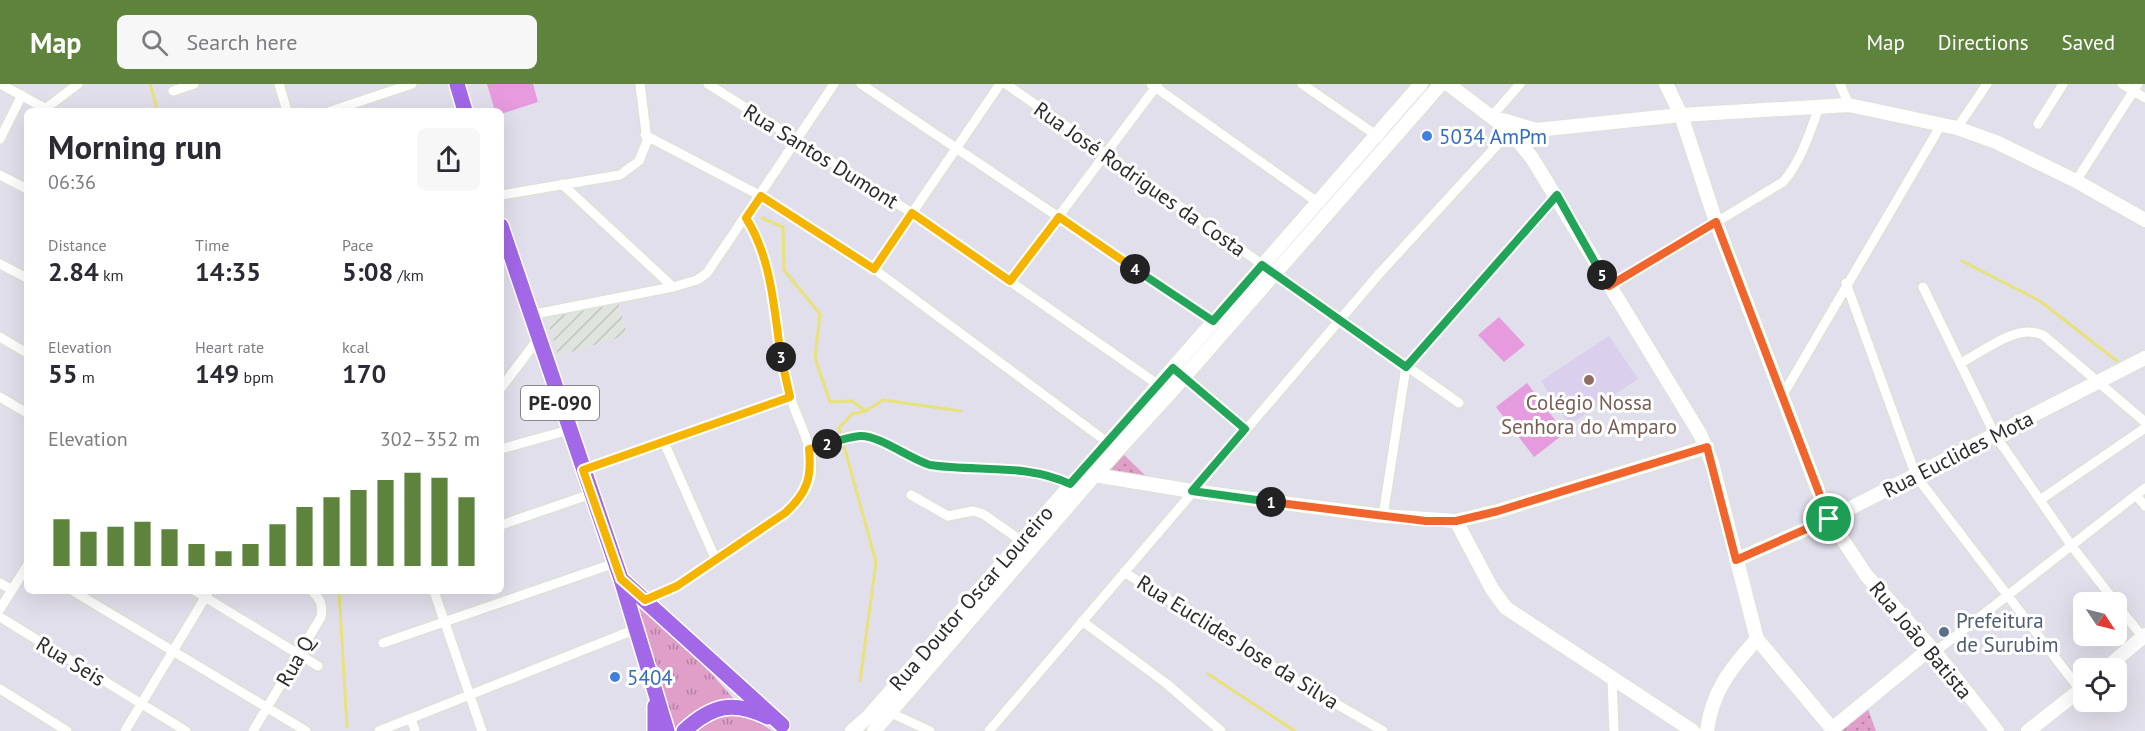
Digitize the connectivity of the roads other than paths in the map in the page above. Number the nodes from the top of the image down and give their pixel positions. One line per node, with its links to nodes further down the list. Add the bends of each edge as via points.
1 (0, 84): 26 (street)
2 (78, 84): 31 (street)
3 (194, 84): 25 (street)
4 (279, 84): 32 (street)
5 (412, 84): 33 (street)
6 (457, 84): 34 (main road)
7 (639, 84): 41 (street)
8 (708, 84): 44 (street, Rua Santos Dumont)
9 (834, 84): 44 (street)
10 (861, 84): 46 (street)
11 (1000, 84): 46 (street)
12 (1006, 84): 47 (street, Rua José Rodrigues da Costa)
13 (1302, 84): 42 (street)
14 (1421, 84): 42 (main road, Rua Doutor Oscar Loureiro)
15 (1441, 84): 45 (main road, Rua Doutor Oscar Loureiro)
16 (1448, 84): 36 (main road)
17 (1520, 84): 36 (street)
18 (1666, 84): 35 (main road, Rua João Batista)
19 (1987, 84): 39 (street)
20 (2063, 84): 38 (street)
21 (2122, 84): 24 (street)
22 (1155, 85): 47 (street); 55 (street)
23 (1841, 85): 29 (street)
24 (2135, 87): 27 (street); 49 (street)
25 (173, 91)
26 (21, 95): 30 (street); 43 (street)
27 (2145, 98)
28 (1820, 105): 29 (main road); 35 (main road); 61 (street, via 1793,171 1784,182)
29 (1849, 105): 37 (main road)
30 (44, 108)
31 (50, 108)
32 (286, 108)
33 (340, 108)
34 (464, 108)
35 (1681, 115): 36 (main road, via 1536,130); 61 (main road, Rua João Batista)
36 (1492, 116): 40 (main road)
37 (1941, 124): 39 (main road); 69 (street)
38 (2038, 124)
39 (1957, 128): 49 (main road, via 1996,142)
40 (1510, 130): 53 (main road); 74 (street)
41 (645, 135): 50 (street, via 645,151 639,161 620,174); 54 (street)
42 (1376, 135): 45 (street); 55 (main road, Rua Doutor Oscar Loureiro)
43 (0, 139)
44 (797, 140): 54 (street); 57 (street, Rua Santos Dumont)
45 (1388, 144): 56 (main road, Rua Doutor Oscar Loureiro)
46 (956, 147): 57 (street); 58 (street)
47 (1106, 153): 58 (street); 64 (street, Rua José Rodrigues da Costa)
48 (0, 175): 51 (street)
49 (2076, 181): 60 (main road)
50 (562, 184): 52 (street); 71 (street)
51 (24, 187)
52 (504, 194)
53 (1557, 195): 70 (main road); 81 (street)
54 (761, 196): 59 (street); 65 (street)
55 (1318, 202): 56 (street); 64 (main road, Rua Doutor Oscar Loureiro)
56 (1329, 211): 66 (main road, Rua Doutor Oscar Loureiro)
57 (912, 213): 65 (street); 68 (street, Rua Santos Dumont)
58 (1059, 217): 68 (street); 75 (street)
59 (746, 218): 71 (street, via 707,273); 88 (street, via 760,241 766,264)
60 (2145, 220)
61 (1716, 222): 70 (street); 90 (main road, Rua João Batista)
62 (504, 235): 73 (main road, PE-090)
63 (0, 264): 67 (street)
64 (1262, 265): 66 (street, Rua José Rodrigues da Costa); 75 (main road, Rua Doutor Oscar Loureiro)
65 (874, 269): 99 (street)
66 (1274, 274): 74 (street, Rua José Rodrigues da Costa); 84 (main road, Rua Doutor Oscar Loureiro)
67 (24, 276)
68 (1010, 281): 86 (street, Rua Santos Dumont)
69 (1846, 283): 90 (street); 106 (street)
70 (1609, 286): 100 (main road)
71 (673, 287): 73 (street)
72 (1923, 287): 80 (street)
73 (530, 315): 77 (main road, PE-090)
74 (1340, 319): 81 (street, Rua José Rodrigues da Costa); 95 (street)
75 (1213, 321): 82 (main road, Rua Doutor Oscar Loureiro)
76 (0, 337): 78 (street)
77 (538, 339): 83 (street); 96 (main road, PE-090)
78 (24, 351)
79 (2145, 358): 85 (main road, Rua Euclides Mota)
80 (1960, 363): 85 (street, via 2018,333 2034,331); 97 (street)
81 (1406, 367): 91 (street, Rua José Rodrigues da Costa); 115 (street)
82 (1173, 368): 84 (street); 86 (main road, Rua Doutor Oscar Loureiro)
83 (505, 374)
84 (1185, 376): 87 (main road, Rua Doutor Oscar Loureiro); 95 (street)
85 (2099, 382): 93 (street); 97 (main road, Rua Euclides Mota)
86 (1158, 384): 87 (street, Rua Santos Dumont); 99 (main road, Rua Doutor Oscar Loureiro)
87 (1170, 393): 105 (main road, Rua Doutor Oscar Loureiro)
88 (790, 397): 98 (street); 102 (street)
89 (0, 398): 92 (street)
90 (1781, 398): 116 (main road, Rua João Batista)
91 (1459, 404)
92 (24, 411)
93 (2145, 422)
94 (2145, 428): 113 (street)
95 (1245, 429): 109 (street)
96 (569, 430): 101 (street); 103 (main road, PE-090)
97 (1995, 435): 106 (main road, Rua Euclides Mota); 113 (street)
98 (663, 440): 103 (street); 123 (street)
99 (1107, 442): 104 (main road, Rua Doutor Oscar Loureiro)
100 (1707, 447): 117 (main road); 122 (main road)
101 (504, 448)
102 (809, 449): 107 (street, via 861,436 930,465 1044,473); 123 (street, via 810,477 800,500)
103 (583, 470): 110 (main road, PE-090)
104 (1080, 472): 105 (main road); 107 (main road, Rua Doutor Oscar Loureiro)
105 (1094, 476): 109 (main road); 121 (main road, Rua Doutor Oscar Loureiro)
106 (1916, 476): 116 (main road, Rua Euclides Mota); 135 (street)
107 (1070, 484): 119 (main road, Rua Doutor Oscar Loureiro)
108 (2145, 488): 112 (street)
109 (1192, 491): 115 (main road); 126 (street)
110 (591, 494): 118 (street); 124 (main road, PE-090)
111 (912, 495): 119 (street, via 948,516 973,511 983,514)
112 (2136, 495): 114 (street); 120 (street)
113 (2040, 500): 120 (street)
114 (2145, 506)
115 (1383, 516): 117 (main road)
116 (1829, 519): 122 (main road, Rua Euclides Mota); 146 (main road, Rua João Batista, via 1866,575)
117 (1456, 521): 152 (main road, via 1506,608)
118 (504, 524)
119 (1020, 541): 121 (street); 175 (main road, Rua Doutor Oscar Loureiro)
120 (2071, 545): 130 (street); 135 (street)
121 (1033, 548): 159 (main road, Rua Doutor Oscar Loureiro)
122 (1736, 560): 144 (main road)
123 (716, 561): 136 (street, via 677,586)
124 (615, 563): 127 (main road, PE-090); 141 (street)
125 (24, 571): 129 (street)
126 (1124, 572): 140 (street); 180 (street, Rua Euclides Jose da Silva)
127 (621, 579): 136 (main road, PE-090); 142 (main road, PE-090)
128 (0, 583): 129 (street)
129 (12, 590): 137 (street)
130 (2107, 592)
131 (78, 594): 147 (street)
132 (207, 594): 147 (street); 148 (street)
133 (315, 594): 148 (street, Rua Q, via 322,607 321,617)
134 (435, 594): 141 (street)
135 (2009, 595): 146 (street); 151 (street)
136 (645, 600): 161 (main road, PE-090)
137 (0, 609)
138 (0, 617): 157 (street, Rua Seis)
139 (2127, 617): 143 (street)
140 (1082, 621): 178 (street); 179 (street, via 1167,684)
141 (444, 622): 145 (street); 154 (street)
142 (636, 629): 154 (street); 155 (main road, PE-090)
143 (2144, 638): 149 (main road)
144 (1757, 639): 162 (main road); 183 (main road, via 1727,672 1710,710)
145 (383, 643)
146 (1933, 650): 162 (main road); 163 (main road, Rua João Batista)
147 (172, 651): 157 (street); 158 (street)
148 (299, 654): 150 (street); 158 (street, Rua Q)
149 (2119, 658)
150 (318, 666)
151 (2073, 677)
152 (1612, 679): 181 (street); 182 (main road)
153 (0, 689): 164 (street)
154 (469, 694): 160 (street); 171 (street)
155 (656, 694): 172 (main road, PE-090); 173 (main road, PE-090)
156 (2073, 695): 184 (main road)
157 (142, 704): 165 (street); 166 (street, Rua Seis)
158 (266, 710): 167 (street, Rua Q); 168 (street)
159 (889, 712): 176 (main road, Rua Doutor Oscar Loureiro); 177 (street)
160 (411, 719): 169 (street); 170 (street)
161 (784, 728): 174 (main road, PE-090, via 735,706 716,709)
162 (1833, 730)
163 (1994, 730)
164 (67, 731)
165 (125, 731)
166 (186, 731)
167 (253, 731)
168 (306, 731)
169 (379, 731)
170 (415, 731)
171 (482, 731)
172 (655, 731)
173 (667, 731)
174 (684, 731)
175 (852, 731)
176 (874, 731)
177 (930, 731)
178 (989, 731)
179 (1221, 731)
180 (1383, 731)
181 (1614, 731)
182 (1693, 731)
183 (1707, 731)
184 (2028, 731)

